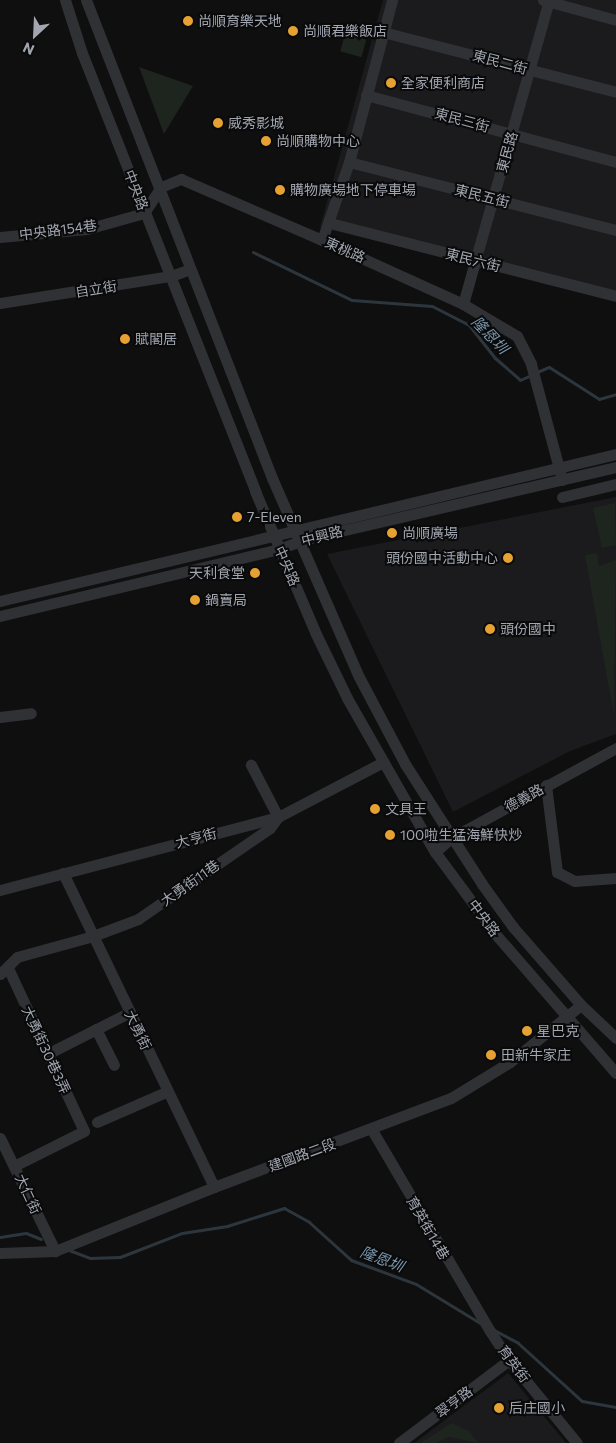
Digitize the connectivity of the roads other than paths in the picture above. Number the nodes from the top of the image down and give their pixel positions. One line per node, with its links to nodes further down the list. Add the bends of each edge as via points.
1 (65, 0): 15 (street, 中央路)
2 (86, 0): 13 (street, 中央路)
3 (392, 0): 6 (street)
4 (547, 1): 5 (street); 7 (street, 東民路)
5 (616, 20)
6 (383, 32): 7 (street, 東民二街); 9 (street)
7 (530, 70): 8 (street, 東民二街); 10 (street, 東民路)
8 (616, 92)
9 (366, 95): 10 (street, 東民三街); 11 (street)
10 (512, 134): 12 (street, 東民三街); 14 (street, 東民路)
11 (349, 162): 14 (street, 東民五街); 16 (street)
12 (616, 162)
13 (160, 188): 15 (street); 19 (street, 東桃路, via 181,180); 21 (street, 中央路)
14 (493, 199): 17 (street, 東民五街); 20 (street, 東民路)
15 (144, 213): 18 (street, 中央路154巷, via 87,229); 22 (street, 中央路)
16 (330, 223): 19 (street); 20 (street, 東民六街)
17 (616, 230)
18 (0, 236)
19 (322, 240): 25 (street, 東桃路)
20 (476, 262): 23 (street, 東民六街); 25 (street, 東民路)
21 (190, 270): 22 (street, 自立街); 33 (street, 中央路)
22 (171, 276): 24 (street, 自立街); 32 (street, 中央路)
23 (616, 296)
24 (0, 303)
25 (463, 304): 27 (street, 東桃路, via 517,336 532,370)
26 (616, 454): 27 (street, 中興路)
27 (559, 466): 29 (street); 33 (street, 中興路)
28 (616, 467): 29 (street, 中興路)
29 (562, 480): 33 (street, 中興路)
30 (616, 484): 31 (street)
31 (562, 497)
32 (273, 533): 33 (street, 中興路); 34 (street, 中央路); 35 (street, 中興路)
33 (299, 536): 34 (street, 中興路); 46 (street, 中央路, via 312,573 359,677 404,764)
34 (279, 549): 36 (street, 中興路); 42 (street, 中央路, via 315,632)
35 (152, 563): 36 (street); 37 (street, 中興路)
36 (155, 576): 38 (street, 中興路)
37 (0, 600)
38 (0, 616)
39 (31, 713): 40 (street)
40 (0, 717)
41 (616, 748): 44 (street, 德義路)
42 (383, 762): 45 (street, 大亨街); 47 (street, 中央路)
43 (251, 765): 45 (street)
44 (546, 785): 46 (street, 德義路); 49 (street, via 557,872 574,881)
45 (278, 817): 48 (street, 大亨街); 51 (street, 大勇街11巷, via 270,828 138,919)
46 (452, 838): 47 (street, 德義路); 53 (street, 中央路, via 513,927)
47 (435, 852): 55 (street, 中央路, via 498,937)
48 (63, 872): 50 (street, 大亨街); 51 (street, 大勇街)
49 (616, 878)
50 (0, 890)
51 (93, 936): 52 (street, 大勇街11巷, via 17,957); 54 (street, 大勇街)
52 (4, 971): 58 (street, 大勇街30巷3弄)
53 (581, 1005): 55 (street, 建國路二段); 57 (street, 中央路)
54 (130, 1012): 56 (street); 61 (street, 大勇街)
55 (566, 1018): 60 (street, 中央路); 63 (street, 建國路二段, via 510,1062 451,1098)
56 (96, 1029): 58 (street); 59 (street)
57 (616, 1038)
58 (47, 1054): 65 (street, 大勇街30巷3弄, via 84,1131)
59 (114, 1065)
60 (616, 1073)
61 (168, 1091): 62 (street); 66 (street, 大勇街)
62 (98, 1122)
63 (372, 1130): 66 (street, 建國路二段); 69 (street, 育英街14巷)
64 (0, 1138): 65 (street, 大仁街)
65 (14, 1166): 67 (street, 大仁街)
66 (214, 1187): 67 (street, 建國路二段)
67 (55, 1251): 68 (street, 建國路二段)
68 (0, 1253)
69 (488, 1328): 70 (street, 育英街)
70 (509, 1360): 71 (street, 翠亨路); 72 (street, 育英街)
71 (399, 1443)
72 (577, 1443)

